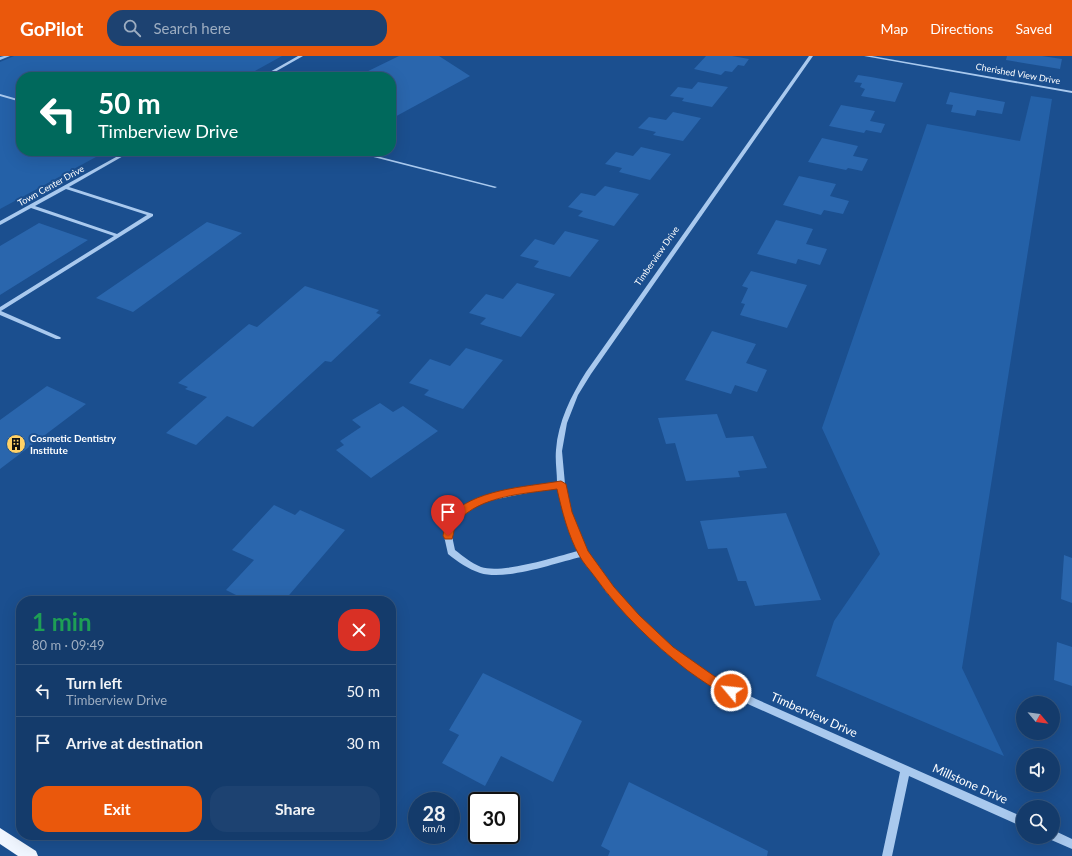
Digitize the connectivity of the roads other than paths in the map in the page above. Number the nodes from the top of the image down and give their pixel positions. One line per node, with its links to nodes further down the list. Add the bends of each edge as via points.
1 (301, 56): 4 (street)
2 (811, 56): 18 (street, Timberview Drive, via 575,395 564,423 559,451)
3 (866, 56): 5 (street, Cherished View Drive)
4 (272, 72)
5 (1072, 92)
6 (0, 95): 7 (street)
7 (16, 100)
8 (121, 156): 10 (street, Town Center Drive)
9 (372, 156): 11 (street)
10 (66, 186): 12 (street, Town Center Drive); 14 (street, via 151,215)
11 (495, 187)
12 (31, 206): 13 (street, Town Center Drive); 14 (street)
13 (0, 223)
14 (118, 236): 15 (street)
15 (0, 310)
16 (0, 313): 17 (street)
17 (58, 338)
18 (561, 484): 19 (street, Timberview Drive, via 567,512); 19 (street, via 486,498 468,506 451,521 448,536 451,552 469,565 486,571 508,570)
19 (583, 553): 20 (street, Timberview Drive, via 610,590 635,618 669,650 710,680 753,702)
20 (906, 770): 21 (street, Millstone Drive); 26 (street)
21 (1016, 819)
22 (0, 835): 25 (main road)
23 (1060, 838): 24 (street)
24 (1072, 844)
25 (31, 856)
26 (887, 856)

